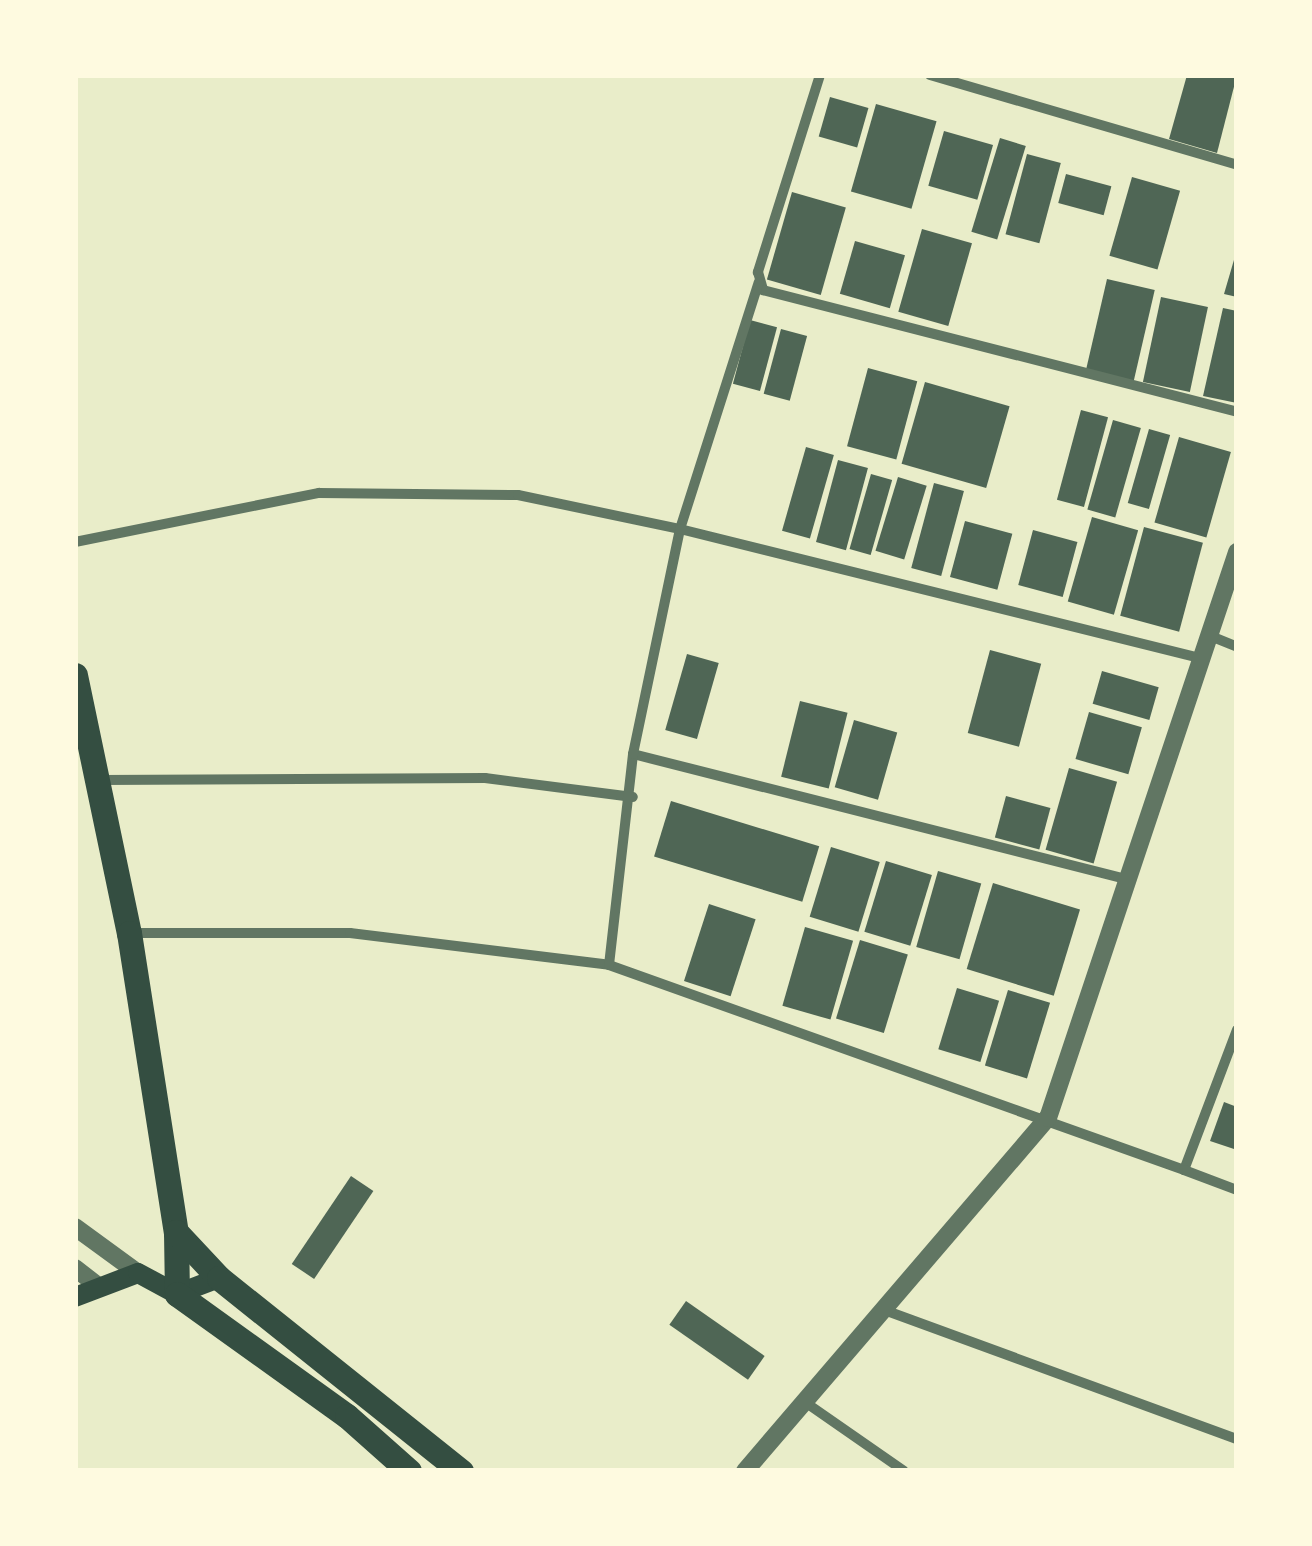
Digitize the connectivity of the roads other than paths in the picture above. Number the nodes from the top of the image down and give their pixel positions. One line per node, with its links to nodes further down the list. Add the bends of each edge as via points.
1 (820, 75): 4 (street)
2 (930, 75): 3 (street)
3 (1237, 166)
4 (759, 282): 5 (street, via 772,294); 6 (street)
5 (1237, 412)
6 (680, 529): 7 (street, via 518,495 320,493); 11 (street); 13 (street)
7 (75, 542)
8 (1237, 552): 9 (street)
9 (1208, 635): 10 (street); 11 (street)
10 (1237, 647)
11 (1200, 658): 16 (street)
12 (75, 675): 14 (highway)
13 (633, 754): 15 (street); 16 (street)
14 (98, 780): 15 (street, via 486,778); 17 (highway)
15 (633, 797): 18 (street)
16 (1130, 880): 20 (street)
17 (130, 933): 18 (street, via 350,933); 24 (highway)
18 (609, 966): 20 (street)
19 (1237, 1030): 21 (street)
20 (1048, 1118): 21 (street); 31 (street)
21 (1184, 1170): 22 (street)
22 (1237, 1190)
23 (75, 1227): 26 (street)
24 (176, 1232): 27 (highway); 29 (highway)
25 (75, 1268): 28 (street)
26 (138, 1273): 28 (main road); 29 (main road)
27 (218, 1278): 29 (main road); 35 (highway)
28 (100, 1288): 30 (main road)
29 (177, 1294): 34 (highway, via 346,1416)
30 (75, 1297)
31 (887, 1311): 32 (street); 33 (street)
32 (802, 1400): 36 (street); 37 (street)
33 (1237, 1439)
34 (409, 1471)
35 (460, 1471)
36 (745, 1471)
37 (904, 1471)

